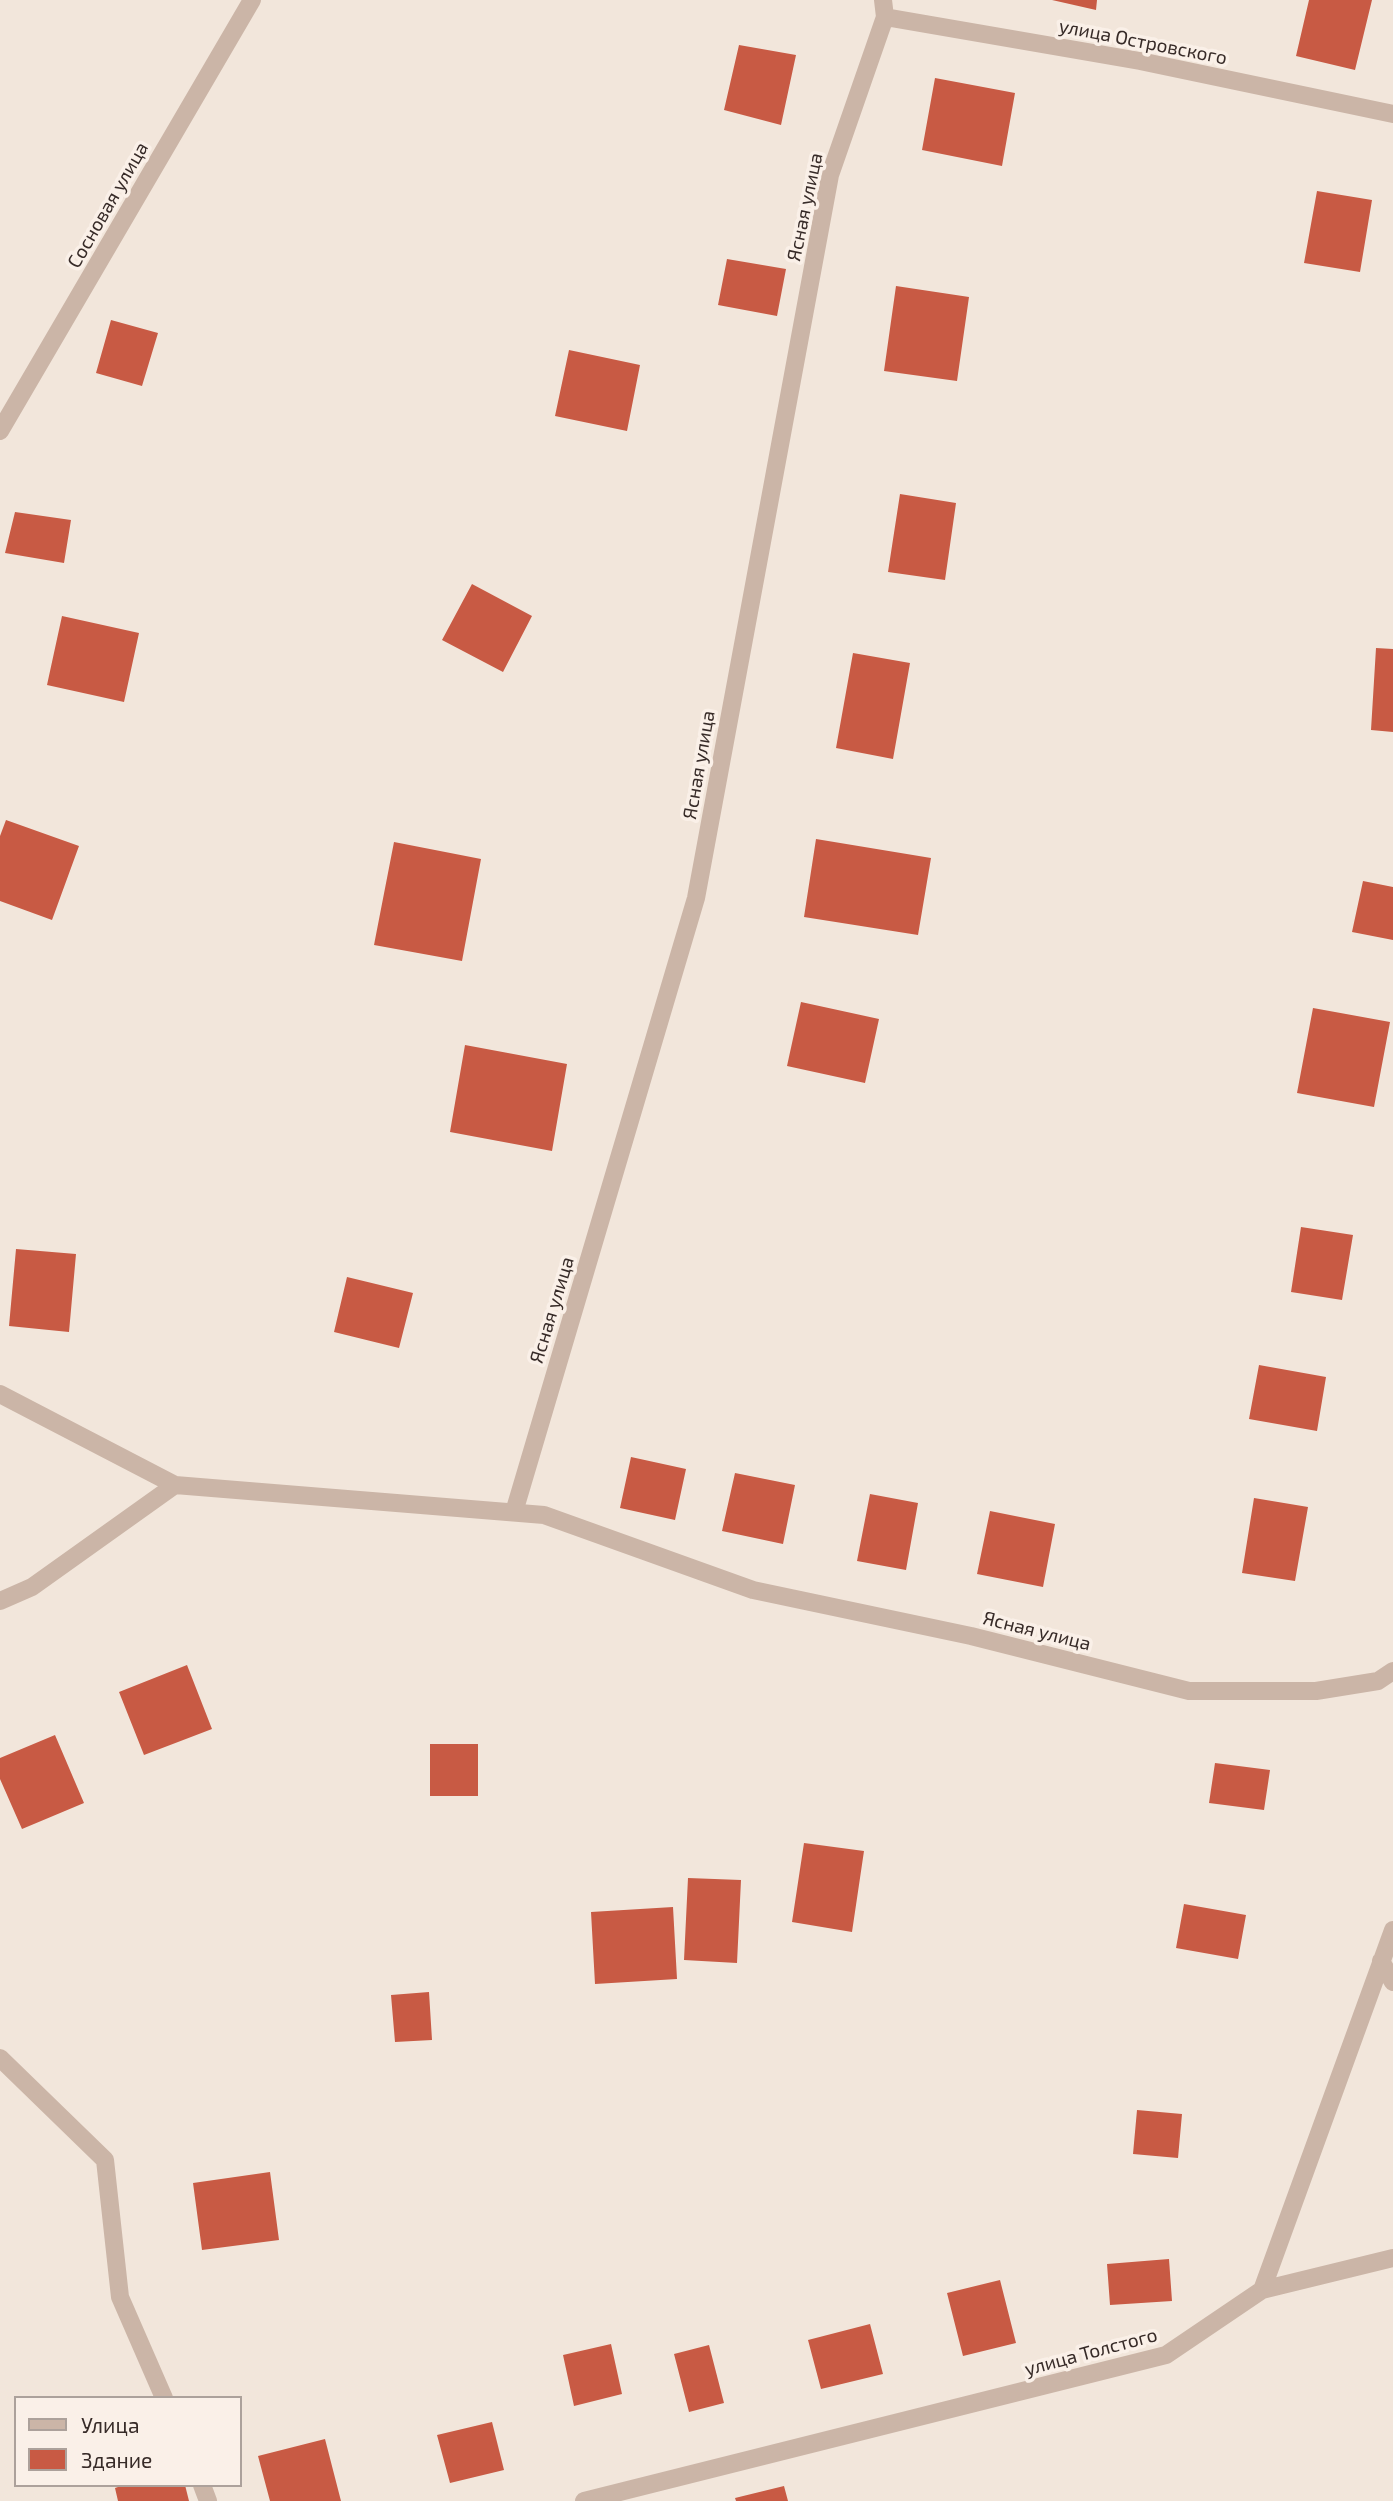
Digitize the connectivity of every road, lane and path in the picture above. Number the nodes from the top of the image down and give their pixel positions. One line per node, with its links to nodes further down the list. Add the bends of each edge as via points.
1 (252, 0): 4 (street, Сосновая улица)
2 (884, 8): 3 (street, улица Островского); 7 (street, Ясная улица, via 830,175 696,898)
3 (1393, 114)
4 (0, 430)
5 (0, 1394): 6 (street)
6 (175, 1485): 7 (street, Ясная улица); 8 (street, via 32,1587)
7 (514, 1512): 9 (street, Ясная улица, via 544,1515 753,1590 971,1636 1189,1691 1316,1691 1378,1681)
8 (0, 1601)
9 (1393, 1671)
10 (1393, 1930): 11 (street)
11 (1381, 1961): 12 (street); 15 (street)
12 (1393, 1982)
13 (0, 2058): 16 (street, via 105,2161 120,2297)
14 (1393, 2258): 15 (street)
15 (1262, 2290): 17 (street, улица Толстого, via 1166,2355)
16 (163, 2396)
17 (584, 2501)

